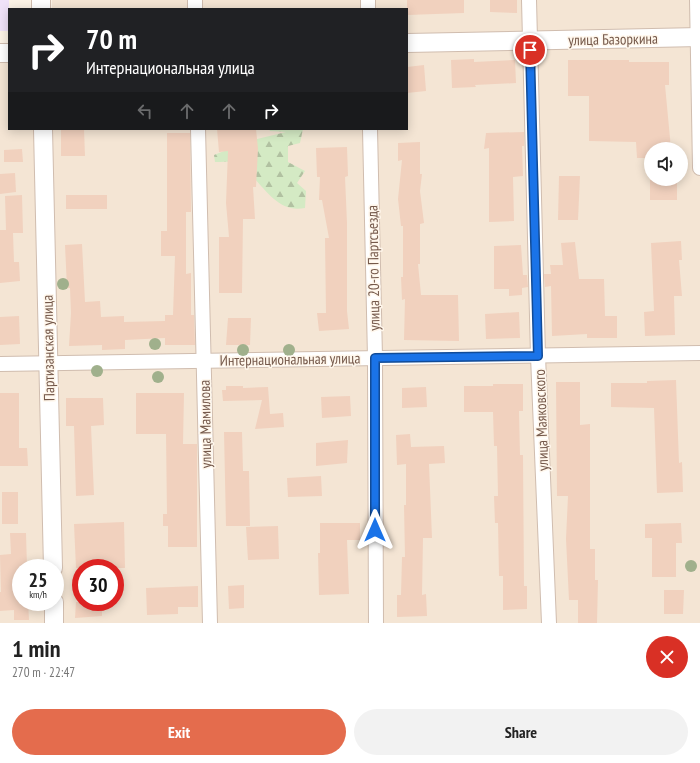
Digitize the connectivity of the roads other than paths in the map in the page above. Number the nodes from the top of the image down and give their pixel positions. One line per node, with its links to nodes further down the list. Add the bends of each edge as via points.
1 (529, 0): 4 (street, улица Маяковского)
2 (697, 0): 3 (street)
3 (699, 37): 4 (street, улица Базоркина); 9 (street)
4 (530, 41): 5 (street, улица Базоркина); 11 (street, улица Маяковского)
5 (408, 43)
6 (43, 130): 14 (street, Партизанская улица)
7 (198, 130): 13 (street, улица Мамилова)
8 (370, 130): 12 (street, улица 20-го Партсъезда)
9 (700, 168)
10 (700, 353): 11 (street, Интернациональная улица)
11 (538, 356): 12 (street, Интернациональная улица); 21 (street, улица Маяковского)
12 (375, 358): 13 (street, Интернациональная улица); 20 (street, улица 20-го Партсъезда)
13 (203, 361): 14 (street, Интернациональная улица); 19 (street, улица Мамилова)
14 (49, 363): 15 (street, Интернациональная улица); 16 (street, Партизанская улица)
15 (0, 364)
16 (53, 559)
17 (54, 611): 18 (street)
18 (54, 623)
19 (210, 623)
20 (376, 623)
21 (549, 623)

